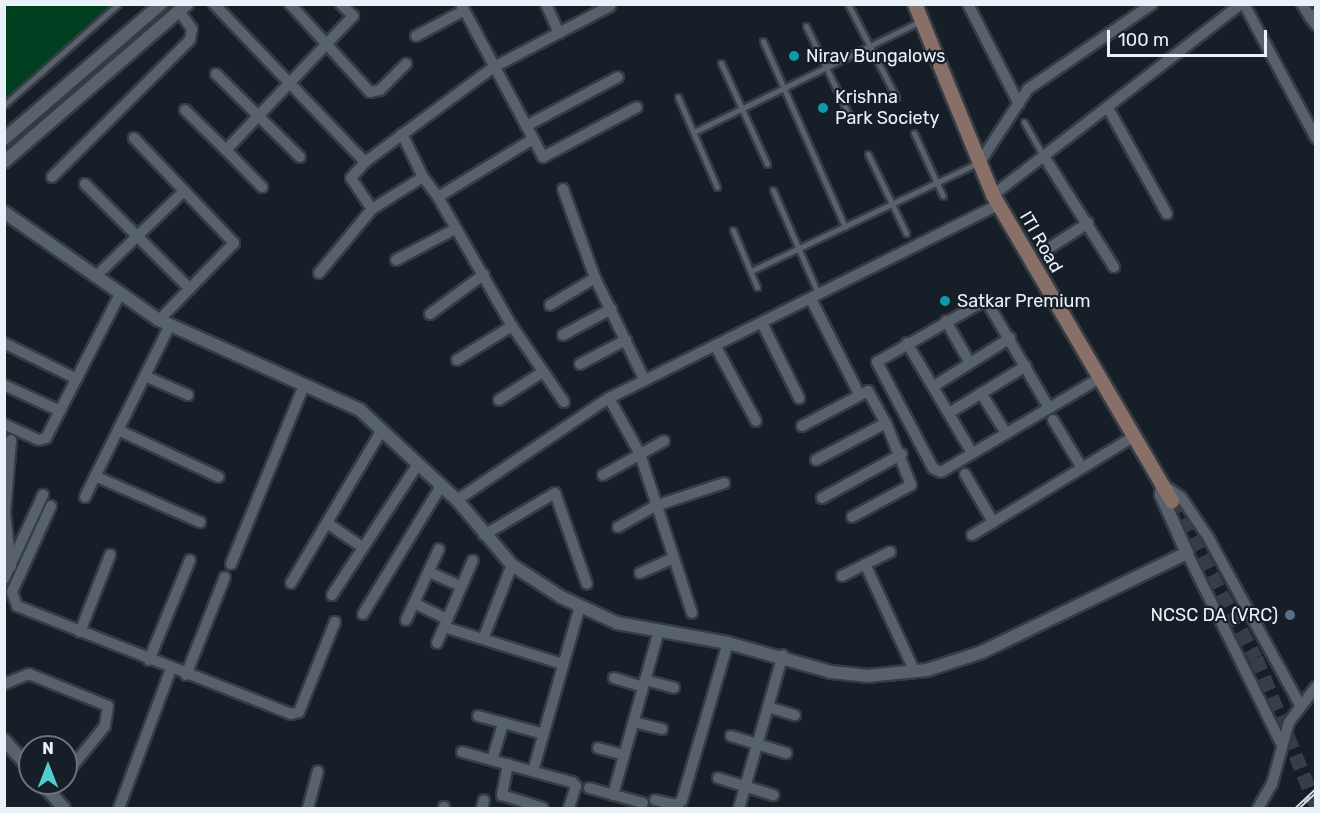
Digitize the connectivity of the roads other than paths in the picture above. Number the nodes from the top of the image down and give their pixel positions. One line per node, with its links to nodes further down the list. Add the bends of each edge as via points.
1 (118, 4): 35 (lane)
2 (161, 4): 49 (street)
3 (214, 4): 30 (street)
4 (290, 4): 22 (street)
5 (340, 4): 22 (street, via 353,16)
6 (546, 4): 19 (street)
7 (848, 4): 23 (lane)
8 (915, 4): 17 (main road, ITI Road)
9 (968, 4): 34 (street)
10 (1152, 4): 34 (street, via 1033,84)
11 (1242, 4): 37 (street); 48 (street)
12 (1302, 4): 16 (street)
13 (610, 6): 19 (street)
14 (183, 8): 55 (street); 59 (street, via 192,29 190,40)
15 (462, 8): 20 (street); 26 (street)
16 (1314, 19)
17 (922, 20): 23 (lane); 57 (main road, ITI Road)
18 (806, 26): 27 (lane)
19 (559, 33): 26 (street)
20 (416, 36)
21 (764, 40): 31 (lane)
22 (327, 43): 25 (street, via 372,93); 30 (street)
23 (869, 48): 27 (lane); 33 (lane)
24 (721, 63): 38 (lane)
25 (406, 64)
26 (494, 67): 43 (street); 46 (street)
27 (826, 68): 31 (lane); 41 (lane)
28 (216, 74): 40 (street)
29 (618, 77): 43 (street)
30 (289, 83): 40 (street); 56 (street)
31 (785, 88): 38 (lane); 76 (lane)
32 (678, 97): 44 (lane)
33 (896, 97)
34 (1019, 104): 57 (street)
35 (4, 105)
36 (637, 107): 50 (street, via 549,158 541,156)
37 (1108, 108): 54 (street); 74 (street)
38 (741, 109): 44 (lane); 58 (lane)
39 (185, 110): 51 (street)
40 (258, 115): 51 (street); 53 (street)
41 (850, 117)
42 (1024, 122): 54 (lane)
43 (525, 126): 50 (street)
44 (694, 132): 64 (lane)
45 (914, 133): 61 (lane)
46 (402, 134): 56 (street); 60 (street)
47 (134, 138): 67 (street)
48 (1316, 138)
49 (4, 139)
50 (533, 140): 69 (street)
51 (226, 150): 63 (street)
52 (868, 154): 71 (lane)
53 (300, 157)
54 (1045, 158): 70 (street); 75 (street)
55 (4, 162)
56 (365, 162): 72 (street, via 351,178)
57 (980, 162): 61 (lane); 70 (main road, ITI Road)
58 (767, 164)
59 (52, 177)
60 (423, 177): 69 (street); 72 (street)
61 (937, 183): 68 (lane); 71 (lane)
62 (85, 184): 80 (street)
63 (262, 187)
64 (717, 188)
65 (563, 189): 89 (street)
66 (772, 190): 81 (lane)
67 (183, 192): 80 (street); 91 (street, via 234,243)
68 (944, 196)
69 (438, 197): 77 (street)
70 (996, 200): 93 (street); 114 (main road, ITI Road)
71 (893, 205): 76 (lane); 79 (lane)
72 (372, 208): 86 (street)
73 (4, 212): 88 (street)
74 (1167, 214)
75 (1088, 223): 82 (street); 84 (street)
76 (845, 227): 81 (lane)
77 (455, 229): 83 (street); 87 (street)
78 (733, 230): 85 (lane)
79 (906, 233)
80 (137, 236): 88 (street); 91 (street)
81 (801, 250): 85 (lane); 93 (lane)
82 (1046, 250)
83 (396, 260)
84 (1114, 267)
85 (751, 271): 90 (lane)
86 (319, 273)
87 (484, 274): 96 (street); 100 (street)
88 (95, 277): 92 (street)
89 (595, 278): 94 (street); 95 (street)
90 (757, 286)
91 (190, 289): 98 (street)
92 (120, 294): 98 (street); 113 (street)
93 (815, 297): 99 (street); 120 (street)
94 (550, 305)
95 (610, 309): 101 (street); 103 (street)
96 (430, 314)
97 (946, 321): 102 (street, via 986,300); 105 (street); 108 (street)
98 (165, 322): 112 (street); 116 (street)
99 (762, 323): 106 (street); 123 (street)
100 (512, 326): 107 (street); 111 (street)
101 (562, 335)
102 (1010, 338): 108 (street); 110 (street)
103 (626, 340): 109 (street); 115 (street)
104 (4, 343): 113 (street)
105 (908, 343): 118 (street); 140 (street, via 879,359 877,367 933,468 941,472)
106 (716, 347): 115 (street); 130 (street)
107 (457, 360)
108 (970, 363): 118 (street)
109 (580, 364)
110 (1026, 366): 119 (street); 126 (street)
111 (541, 373): 124 (street); 125 (street)
112 (145, 376): 121 (street); 134 (street)
113 (77, 379): 127 (street)
114 (1098, 379): 126 (street); 137 (main road, ITI Road)
115 (645, 381): 122 (street)
116 (304, 384): 135 (street, via 360,410); 175 (street)
117 (4, 385): 127 (street)
118 (934, 386): 128 (street)
119 (981, 393): 128 (street); 136 (street)
120 (859, 394): 131 (street, via 868,391); 133 (street)
121 (188, 395)
122 (609, 398): 141 (street); 156 (street)
123 (799, 398)
124 (499, 400)
125 (564, 402)
126 (1049, 408): 136 (street)
127 (60, 411): 132 (street, via 43,441)
128 (949, 413): 140 (street)
129 (1053, 420): 145 (street)
130 (756, 421)
131 (886, 423): 142 (street); 143 (street)
132 (4, 424)
133 (802, 426)
134 (118, 430): 148 (street); 149 (street)
135 (382, 430): 144 (street); 163 (street)
136 (1006, 433): 140 (street)
137 (1133, 437): 145 (street); 151 (main road, ITI Road)
138 (11, 440): 178 (street, via 5,513)
139 (664, 441): 141 (street)
140 (972, 453)
141 (640, 454): 147 (street); 159 (street)
142 (902, 454): 155 (street); 160 (street, via 911,485)
143 (816, 460)
144 (418, 464): 152 (street); 167 (street)
145 (1082, 468): 162 (street)
146 (965, 474): 162 (street)
147 (603, 475)
148 (95, 476): 154 (street); 161 (street)
149 (219, 477)
150 (723, 483): 159 (street)
151 (1162, 484): 157 (main road, ITI Road); 170 (street, via 1161,495); 211 (street, via 1181,497 1208,537)
152 (441, 486): 156 (street); 191 (street)
153 (43, 495): 178 (street)
154 (85, 497)
155 (822, 498)
156 (457, 500): 165 (street)
157 (1172, 501)
158 (51, 506): 196 (street, via 11,597 17,606)
159 (655, 506): 164 (street); 172 (street)
160 (852, 517)
161 (200, 522)
162 (993, 522): 166 (street)
163 (327, 523): 167 (street); 184 (street)
164 (618, 527)
165 (484, 535): 177 (street); 185 (street, via 555,493)
166 (972, 535)
167 (362, 547): 187 (street)
168 (439, 549): 179 (street)
169 (891, 552): 176 (street)
170 (1187, 553): 204 (street, via 982,652); 221 (street)
171 (111, 555): 196 (street)
172 (673, 558): 180 (street); 190 (street)
173 (190, 560): 201 (street)
174 (473, 560): 186 (street)
175 (231, 564)
176 (865, 564): 181 (street); 204 (street)
177 (512, 565): 189 (street); 197 (street)
178 (11, 567): 183 (street)
179 (429, 572): 186 (street); 188 (street)
180 (640, 573)
181 (842, 576)
182 (225, 577): 205 (street)
183 (4, 579)
184 (291, 583)
185 (587, 584)
186 (461, 586): 194 (street)
187 (332, 595)
188 (414, 603): 192 (street); 194 (street)
189 (580, 606): 195 (street, via 617,623); 202 (street)
190 (692, 613)
191 (363, 614)
192 (406, 620)
193 (335, 622): 205 (street, via 295,714)
194 (446, 623): 197 (street); 198 (street)
195 (659, 630): 199 (street); 207 (street)
196 (80, 632): 201 (street)
197 (483, 639): 202 (street)
198 (437, 643)
199 (728, 643): 200 (street); 239 (street, via 682,800 677,805)
200 (783, 655): 204 (street, via 858,675); 212 (street)
201 (149, 660): 203 (street)
202 (564, 664): 218 (street)
203 (171, 669): 205 (street); 242 (street)
204 (915, 672)
205 (186, 675)
206 (614, 678): 207 (street)
207 (644, 683): 210 (street); 215 (street)
208 (4, 684): 228 (street, via 29,674 108,706 105,726)
209 (1316, 687): 211 (street)
210 (674, 688)
211 (1300, 705): 221 (street)
212 (768, 706): 213 (street); 222 (street)
213 (795, 715)
214 (478, 716): 216 (street)
215 (633, 722): 217 (street); 226 (street)
216 (503, 723): 218 (street); 229 (street)
217 (662, 729)
218 (544, 734): 232 (street)
219 (731, 736): 222 (street)
220 (4, 740): 227 (street)
221 (1281, 743): 247 (street, via 1272,784)
222 (757, 744): 225 (street); 234 (street)
223 (598, 748): 226 (street)
224 (462, 752): 229 (street)
225 (786, 753)
226 (624, 754): 237 (street)
227 (18, 756)
228 (78, 759)
229 (492, 760): 230 (street)
230 (507, 764): 232 (street); 244 (street, via 502,795)
231 (318, 771): 243 (street)
232 (533, 771): 245 (street, via 574,783)
233 (718, 778): 234 (street)
234 (745, 786): 238 (street); 246 (street)
235 (589, 788): 237 (street)
236 (56, 795): 241 (street)
237 (613, 795): 240 (street)
238 (773, 795)
239 (655, 800)
240 (643, 803)
241 (64, 808)
242 (119, 808)
243 (308, 808)
244 (543, 808)
245 (569, 808)
246 (739, 808)
247 (1258, 808)

